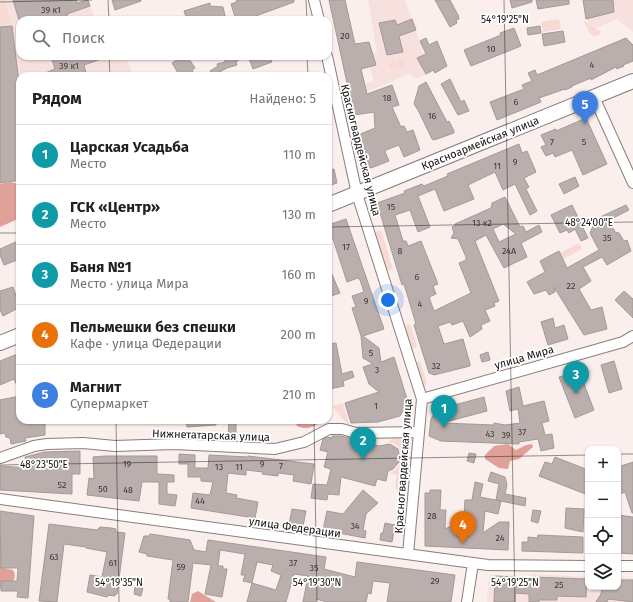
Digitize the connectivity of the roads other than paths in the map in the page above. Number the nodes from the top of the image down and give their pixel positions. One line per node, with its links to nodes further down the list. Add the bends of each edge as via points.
1 (314, 0): 2 (street)
2 (318, 16)
3 (328, 60): 4 (street, Красногвардейская улица)
4 (330, 72)
5 (332, 79): 9 (street, Красногвардейская улица)
6 (633, 81): 7 (main road, Красноармейская улица)
7 (594, 97): 8 (street); 9 (main road, Красноармейская улица)
8 (633, 183)
9 (357, 194): 10 (main road, Красноармейская улица); 14 (street, Красногвардейская улица)
10 (332, 203)
11 (633, 336): 14 (street, улица Мира, via 623,342)
12 (16, 337): 13 (main road)
13 (0, 343)
14 (422, 399): 15 (street, Красногвардейская улица)
15 (419, 432): 16 (street, Нижнетатарская улица, via 356,433 330,429 304,442 275,449 174,444 47,444); 18 (street, Красногвардейская улица)
16 (0, 458)
17 (0, 499): 18 (street, улица Федерации)
18 (408, 554): 19 (street, улица Федерации)
19 (473, 563): 20 (street, улица Федерации); 23 (street)
20 (585, 566)
21 (621, 566): 22 (street)
22 (633, 566)
23 (467, 602)

